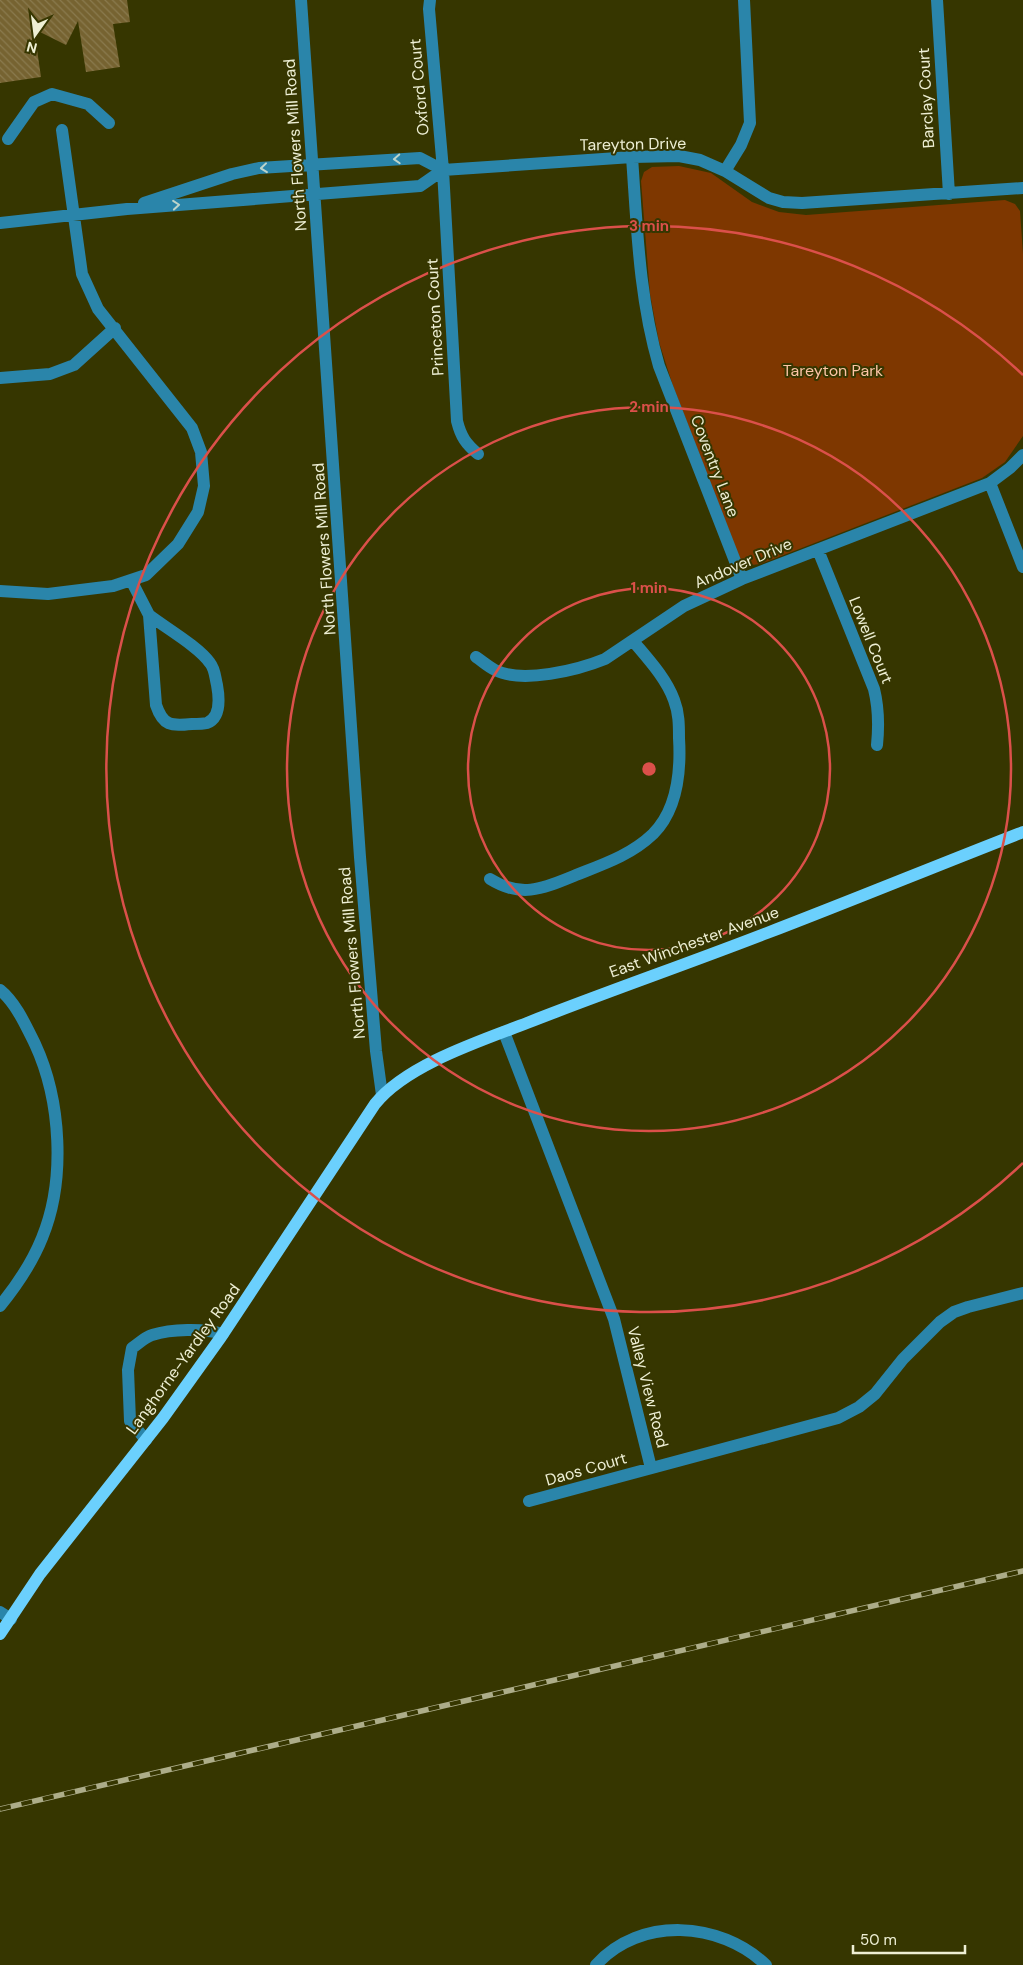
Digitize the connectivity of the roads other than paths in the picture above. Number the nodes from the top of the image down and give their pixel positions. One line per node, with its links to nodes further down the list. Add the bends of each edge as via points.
1 (301, 0): 9 (street, North Flowers Mill Road)
2 (430, 0): 10 (street, Oxford Court, via 428,9)
3 (744, 0): 11 (street, via 750,123)
4 (937, 0): 13 (street, Barclay Court)
5 (109, 124): 7 (street, via 88,104 52,94 34,102)
6 (62, 130): 16 (street)
7 (8, 139)
8 (632, 157): 10 (street, Tareyton Drive); 11 (street, Tareyton Drive, via 679,156); 25 (street, Coventry Lane, via 645,311 651,339)
9 (313, 164): 10 (street, one-way to 9, via 420,158); 14 (street, North Flowers Mill Road); 15 (street, one-way to 15, via 260,168 232,174)
10 (443, 170): 14 (street, via 420,186); 20 (street, Princeton Court, via 457,421 460,436)
11 (725, 170): 13 (street, Tareyton Drive, via 758,192 783,202)
12 (1023, 188): 13 (street, Tareyton Drive)
13 (949, 194)
14 (316, 195): 15 (street, one-way to 14); 36 (street, North Flowers Mill Road, via 360,857)
15 (127, 209): 16 (street)
16 (75, 216): 17 (street); 18 (street, via 82,274 98,309)
17 (0, 223)
18 (115, 328): 19 (street, via 74,365 50,374); 26 (street, via 192,428 201,452 204,486 198,512 178,544 146,575)
19 (0, 378)
20 (478, 454)
21 (1023, 455): 22 (street, Andover Drive)
22 (990, 483): 23 (street, Andover Drive); 24 (street)
23 (818, 550): 25 (street, Andover Drive); 31 (street, Lowell Court, via 874,689 879,724)
24 (1023, 567)
25 (742, 579): 29 (street, Andover Drive, via 684,606)
26 (132, 580): 27 (street, via 113,586 48,594); 28 (street)
27 (0, 591)
28 (149, 615): 28 (street, via 196,650 214,669 220,699 208,723 175,726 160,716 156,705)
29 (633, 641): 30 (street, Andover Drive, via 605,660 563,672 516,676 496,671); 33 (street, via 666,684 678,714 678,782 667,814 658,828 633,851 563,881 521,891 509,889)
30 (476, 657)
31 (877, 745)
32 (1023, 832): 35 (main road, East Winchester Avenue)
33 (490, 878)
34 (0, 990): 38 (street, via 28,1029 44,1064 58,1146 56,1179 43,1238 28,1267)
35 (504, 1032): 36 (main road, East Winchester Avenue, via 424,1067); 41 (street, Valley View Road, via 614,1319)
36 (382, 1095): 39 (main road, Langhorne-Yardley Road)
37 (1023, 1293): 41 (street, Valley View Road, via 954,1312 903,1359 875,1394 838,1418)
38 (0, 1306)
39 (223, 1334): 40 (main road, Langhorne-Yardley Road); 40 (street, via 193,1330 150,1335 132,1348 128,1370 130,1421)
40 (146, 1440): 43 (main road, Langhorne-Yardley Road)
41 (651, 1468): 42 (street, Daos Court)
42 (529, 1501)
43 (5, 1615): 44 (main road, Langhorne-Yardley Road)
44 (0, 1634)
45 (596, 1965): 46 (street, via 632,1940 654,1932 684,1930 724,1938 748,1950)
46 (766, 1965)

